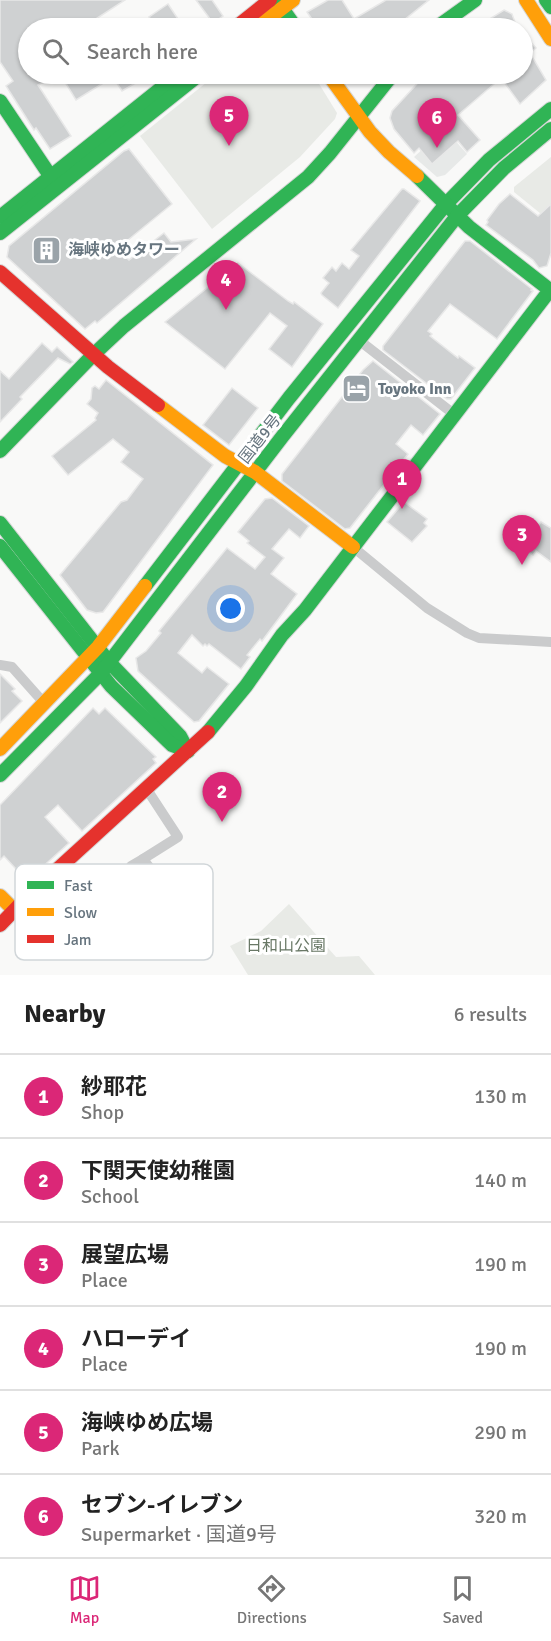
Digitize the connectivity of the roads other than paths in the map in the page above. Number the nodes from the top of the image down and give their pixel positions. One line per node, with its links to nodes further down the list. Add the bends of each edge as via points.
1 (475, 0): 9 (main road)
2 (526, 0): 10 (main road)
3 (546, 0): 5 (main road)
4 (280, 2): 6 (main road); 7 (main road); 8 (main road)
5 (551, 7)
6 (252, 18)
7 (265, 18)
8 (290, 18)
9 (450, 18)
10 (551, 39)
11 (167, 84): 19 (main road)
12 (186, 84): 19 (main road)
13 (335, 84): 17 (main road)
14 (385, 84): 17 (main road)
15 (0, 101): 19 (main road)
16 (551, 109): 20 (main road, 国道9号, via 489,160)
17 (359, 117): 20 (main road, via 389,152); 27 (main road, via 293,190)
18 (551, 129): 21 (main road, 国道9号, via 504,168)
19 (54, 182): 22 (main road); 23 (main road)
20 (446, 204): 21 (main road); 30 (main road, 国道9号)
21 (457, 216): 25 (main road); 26 (main road, 国道9号)
22 (0, 217)
23 (0, 233)
24 (0, 272): 27 (main road)
25 (551, 289): 28 (main road)
26 (360, 341): 28 (street); 31 (main road, 国道9号)
27 (93, 355): 29 (main road); 30 (main road)
28 (455, 415): 34 (main road)
29 (0, 451)
30 (238, 464): 31 (main road); 36 (main road, 国道9号)
31 (255, 472): 34 (main road); 38 (main road, 国道9号)
32 (0, 523): 36 (main road)
33 (0, 546): 36 (main road)
34 (353, 547): 35 (street, via 427,609 467,633 479,638); 41 (main road, via 246,686)
35 (551, 642)
36 (94, 652): 38 (main road); 39 (main road, 国道9号)
37 (0, 665): 39 (street, via 12,667)
38 (105, 668): 41 (main road, via 172,745); 42 (main road, 国道9号)
39 (44, 703): 40 (main road, 国道9号)
40 (0, 749)
41 (188, 751): 43 (main road)
42 (0, 776)
43 (146, 788): 44 (street, via 178,837); 45 (main road)
44 (143, 859): 46 (street); 47 (street)
45 (64, 864)
46 (134, 864)
47 (147, 864)
48 (0, 896): 49 (main road)
49 (14, 910): 50 (main road)
50 (0, 925)

